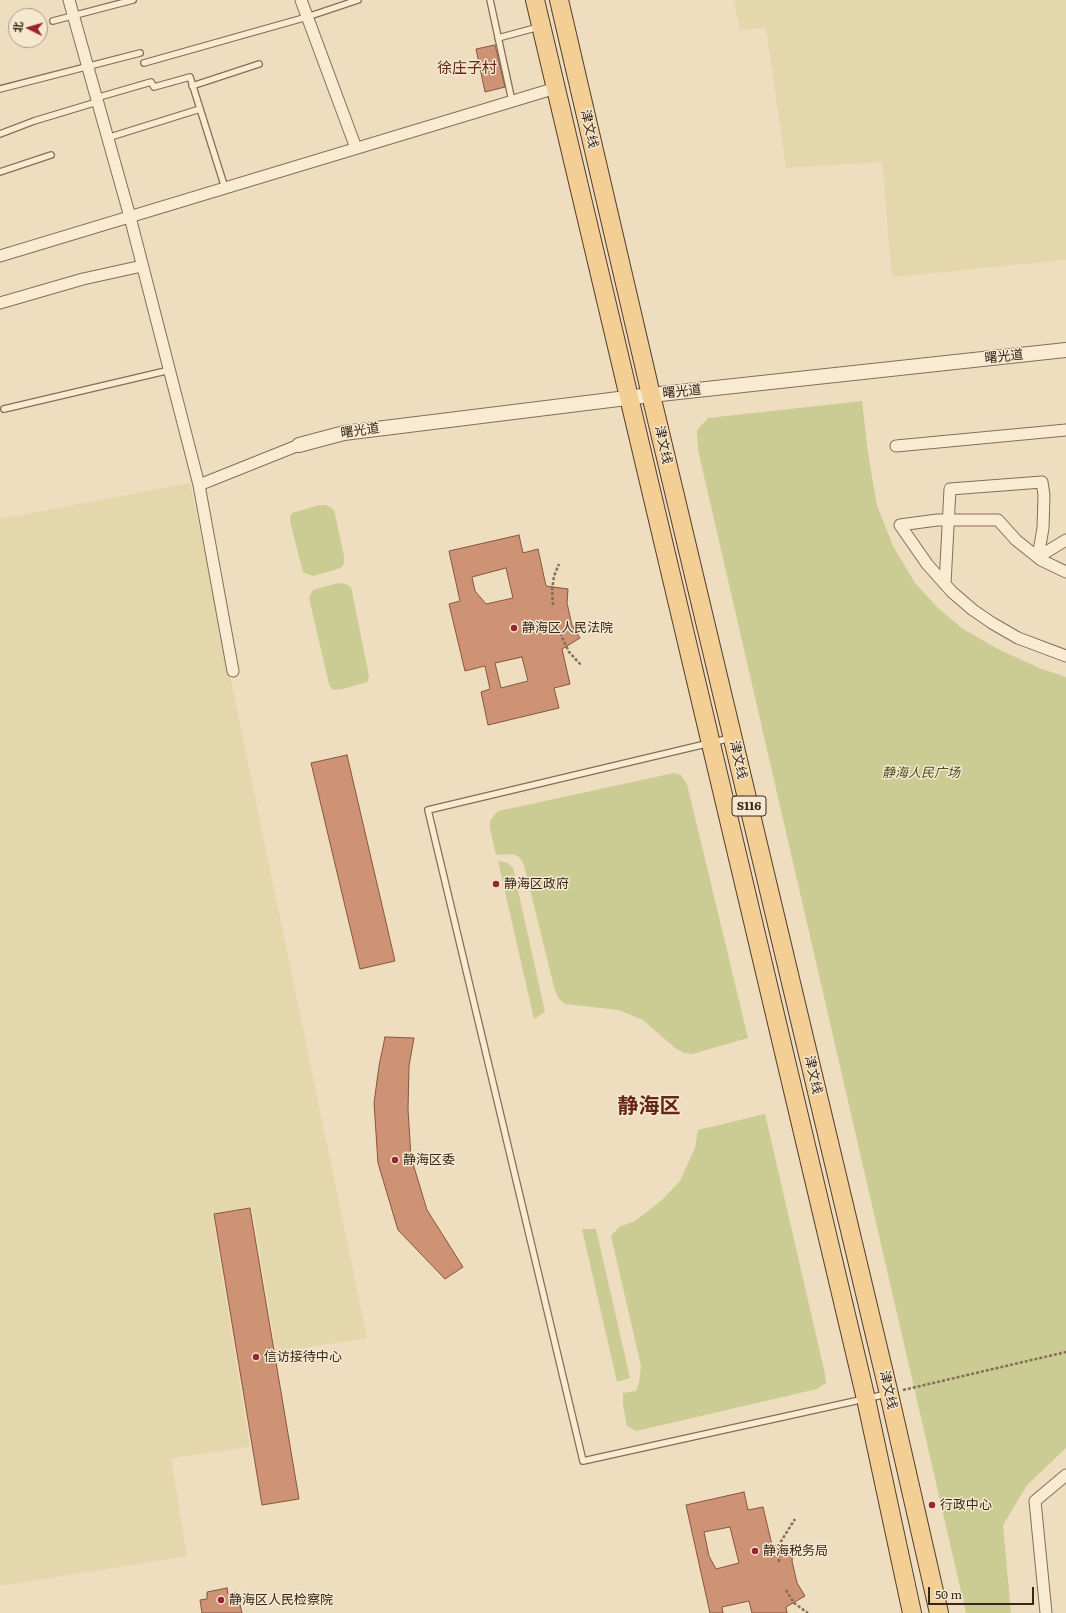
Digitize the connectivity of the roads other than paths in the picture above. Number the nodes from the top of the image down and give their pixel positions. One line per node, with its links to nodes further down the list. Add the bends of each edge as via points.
1 (69, 0): 8 (street)
2 (133, 0): 8 (lane)
3 (301, 0): 9 (street)
4 (358, 0): 9 (lane)
5 (490, 0): 12 (lane)
6 (535, 0): 11 (main road, 津文线 / S116)
7 (559, 0): 35 (main road, 津文线 / S116)
8 (74, 15): 10 (lane); 16 (street)
9 (307, 17): 14 (lane); 25 (street)
10 (53, 21)
11 (541, 27): 12 (lane); 18 (main road, 津文线 / S116)
12 (498, 38): 21 (lane)
13 (140, 53): 16 (lane)
14 (144, 63)
15 (260, 64): 17 (lane)
16 (88, 66): 19 (lane); 20 (street)
17 (192, 86): 20 (lane, via 190,77 154,87 151,82); 22 (lane)
18 (556, 88): 21 (street); 36 (main road, 津文线 / S116)
19 (0, 89)
20 (97, 100): 23 (lane); 24 (street)
21 (512, 101): 25 (street)
22 (200, 109): 24 (lane); 28 (lane)
23 (0, 134)
24 (107, 138): 29 (street)
25 (356, 148): 28 (street)
26 (51, 155): 27 (lane)
27 (0, 172)
28 (225, 188): 29 (street)
29 (130, 217): 30 (street); 31 (street)
30 (0, 256)
31 (142, 266): 32 (street, via 83,279); 34 (street)
32 (0, 303)
33 (1066, 350): 35 (street, 曙光道)
34 (170, 370): 37 (lane); 41 (street)
35 (651, 395): 36 (street, 曙光道); 49 (main road, 津文线 / S116)
36 (629, 398): 39 (street, 曙光道, via 344,433); 50 (main road, 津文线 / S116)
37 (4, 409)
38 (1066, 430): 40 (street)
39 (299, 445): 41 (street)
40 (896, 446)
41 (199, 485): 48 (street)
42 (949, 520): 44 (street, via 998,520 1016,540); 44 (street, via 950,489 1042,482 1043,528); 46 (street); 46 (street, via 900,525 927,564)
43 (1066, 540): 44 (street)
44 (1038, 557): 45 (street)
45 (1066, 572)
46 (945, 584): 47 (street, via 973,610 992,623 1018,638)
47 (1066, 656)
48 (234, 671)
49 (733, 738): 50 (lane); 51 (main road, 津文线 / S116)
50 (710, 743): 52 (main road, 津文线 / S116); 52 (lane, via 428,810 583,1461)
51 (889, 1394): 52 (lane); 55 (main road, 津文线 / S116)
52 (866, 1399): 54 (main road, 津文线 / S116)
53 (1066, 1476): 56 (street, via 1035,1501)
54 (912, 1613)
55 (939, 1613)
56 (1046, 1613)

